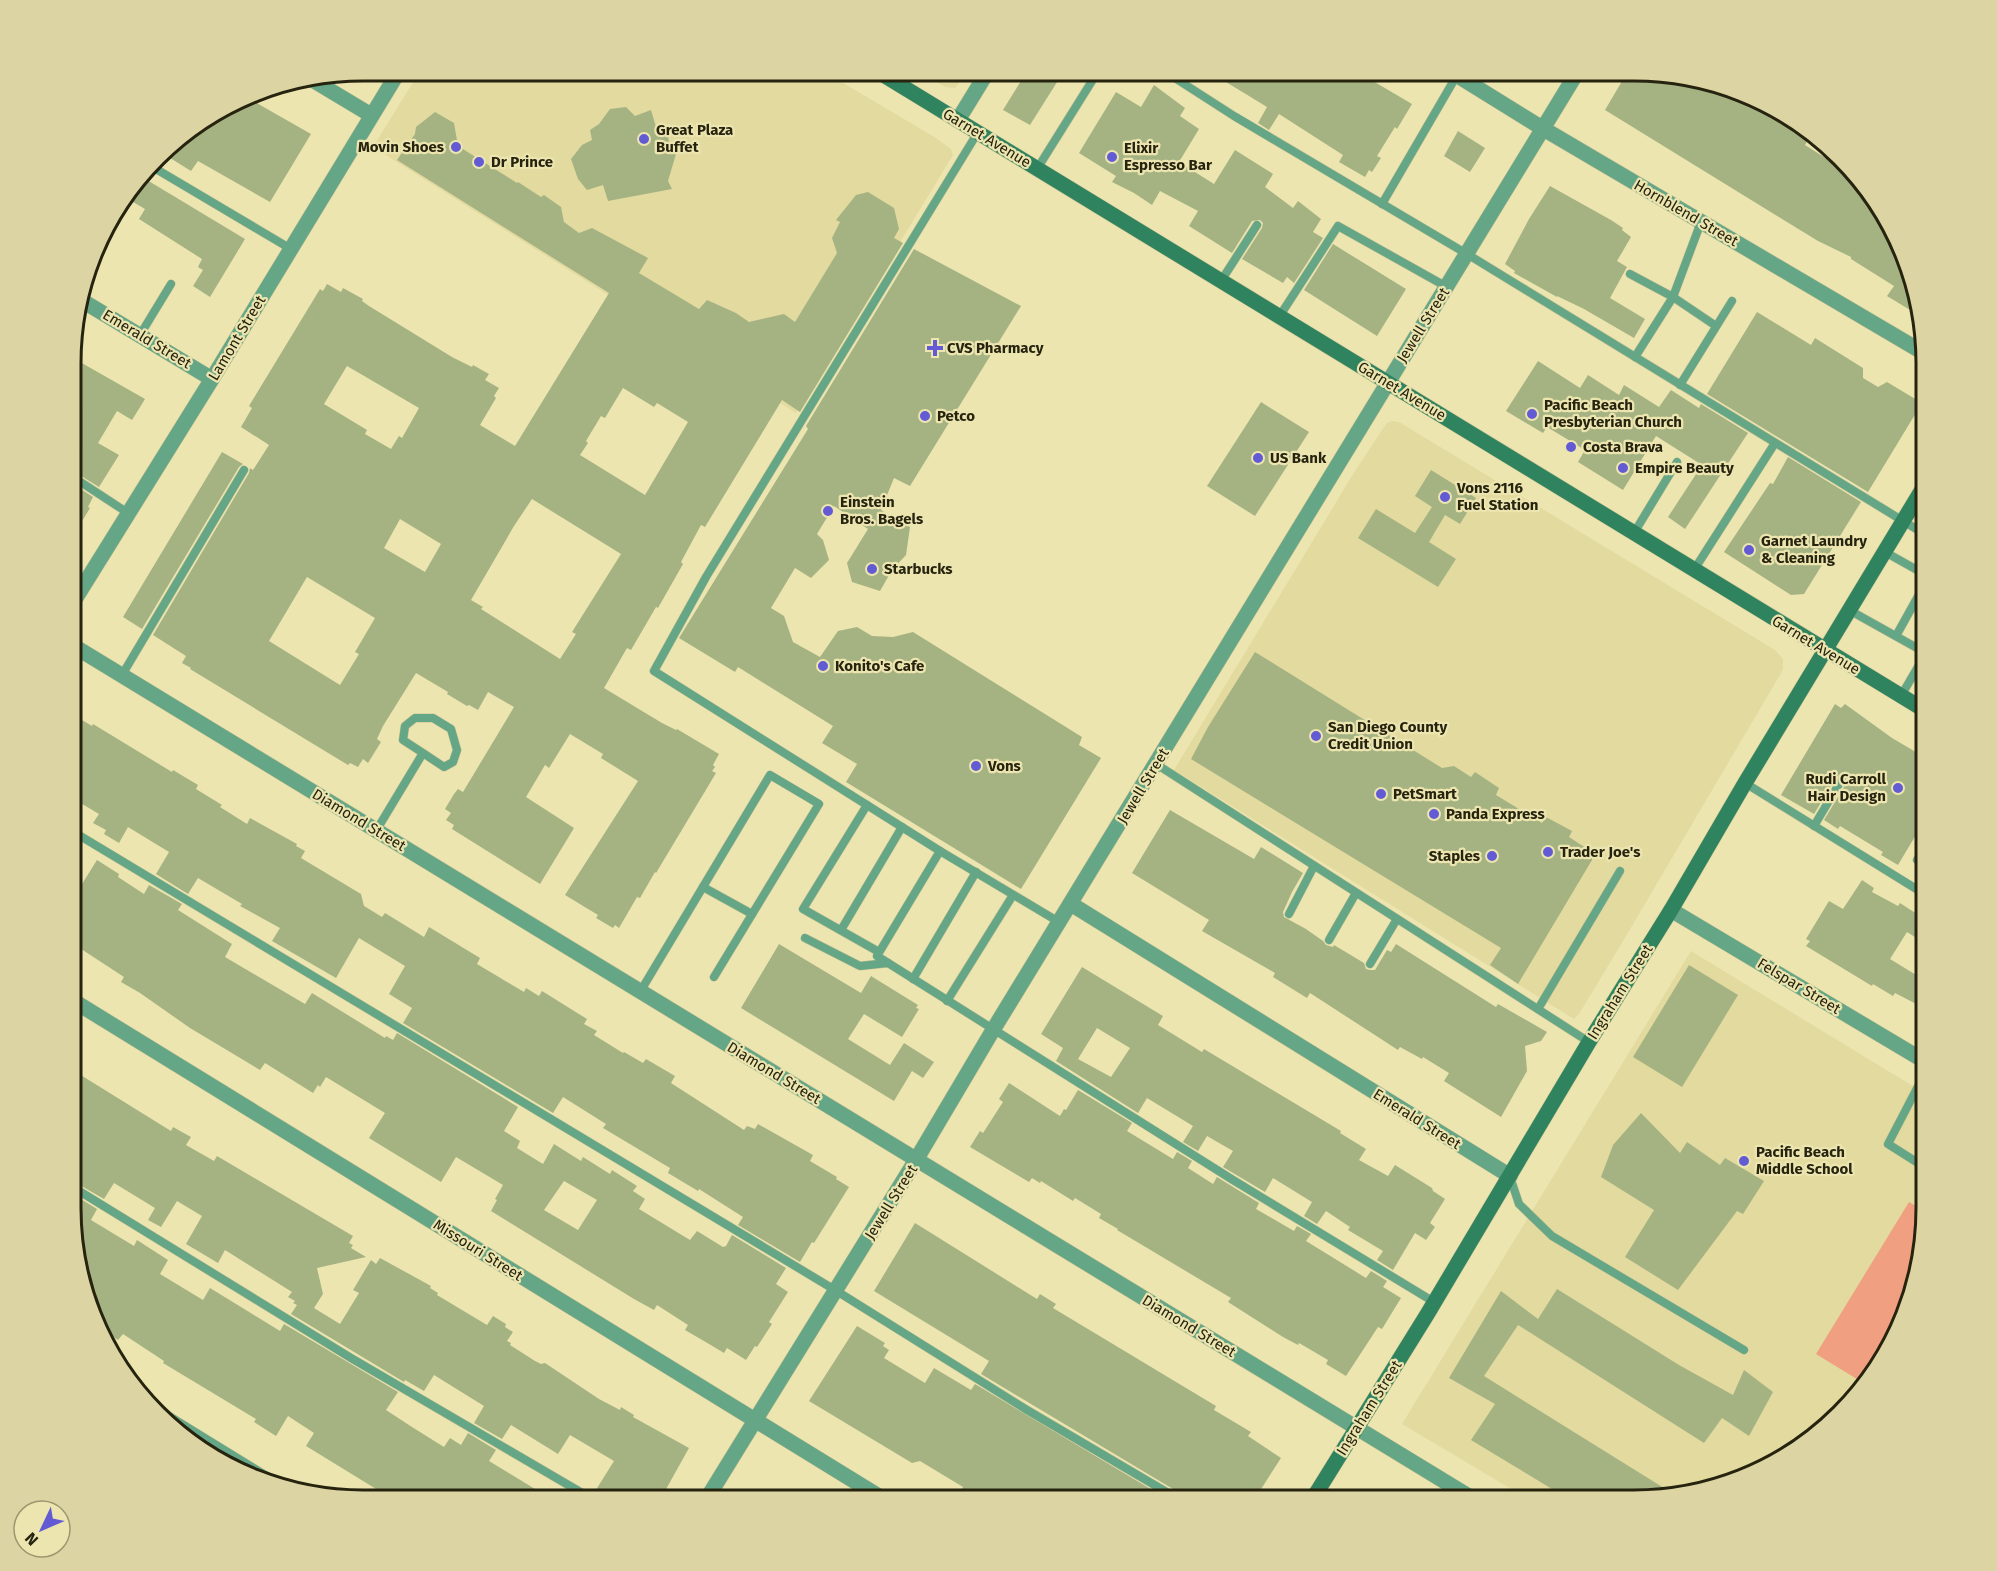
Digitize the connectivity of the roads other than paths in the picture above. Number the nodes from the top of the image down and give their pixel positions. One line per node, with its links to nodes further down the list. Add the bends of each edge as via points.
1 (392, 81): 10 (street, Lamont Street)
2 (894, 81): 11 (main road, Garnet Avenue)
3 (982, 81): 11 (street)
4 (1092, 81): 14 (lane)
5 (1180, 81): 16 (lane)
6 (1449, 81): 16 (lane)
7 (1466, 81): 12 (street, Hornblend Street)
8 (1572, 81): 12 (street, Jewell Street)
9 (319, 84): 10 (street)
10 (371, 115): 19 (street, Lamont Street)
11 (958, 120): 13 (main road, Garnet Avenue)
12 (1542, 128): 17 (street, Hornblend Street); 20 (street, Jewell Street)
13 (978, 132): 14 (main road, Garnet Avenue); 63 (lane, via 712,567 654,671)
14 (1037, 169): 22 (main road, Garnet Avenue)
15 (158, 170): 19 (lane)
16 (1382, 204): 20 (lane)
17 (1701, 222): 25 (lane); 31 (street, Hornblend Street)
18 (1257, 225): 22 (lane)
19 (291, 249): 33 (street, Lamont Street)
20 (1467, 254): 24 (street, Jewell Street); 32 (lane)
21 (1630, 274): 25 (lane)
22 (1221, 281): 28 (main road, Garnet Avenue)
23 (171, 284): 30 (lane)
24 (1447, 287): 28 (lane, via 1338,226); 34 (street, Jewell Street)
25 (1673, 297): 29 (lane); 32 (lane)
26 (1732, 301): 29 (lane)
27 (87, 304): 30 (street, Emerald Street)
28 (1279, 317): 34 (main road, Garnet Avenue)
29 (1716, 326): 35 (lane)
30 (140, 335): 33 (street, Emerald Street)
31 (1915, 348)
32 (1635, 357): 35 (lane)
33 (212, 379): 41 (street, Lamont Street)
34 (1387, 382): 44 (main road, Garnet Avenue); 60 (street, Jewell Street)
35 (1680, 385): 36 (lane)
36 (1775, 443): 42 (lane); 47 (lane)
37 (1677, 462): 44 (lane)
38 (244, 470): 56 (lane)
39 (81, 482): 41 (lane)
40 (1916, 508): 42 (main road, Ingraham Street)
41 (128, 513): 48 (street, Lamont Street)
42 (1902, 522): 43 (lane); 45 (main road, Ingraham Street)
43 (1916, 530)
44 (1634, 533): 47 (main road, Garnet Avenue)
45 (1885, 552): 46 (lane); 50 (main road, Ingraham Street)
46 (1916, 569)
47 (1694, 570): 54 (main road, Garnet Avenue)
48 (81, 589)
49 (1916, 600): 51 (lane)
50 (1849, 610): 51 (lane); 54 (main road, Ingraham Street)
51 (1896, 636): 52 (lane)
52 (1916, 647)
53 (81, 650): 56 (street, Diamond Street)
54 (1825, 650): 57 (main road, Garnet Avenue); 62 (main road, Ingraham Street)
55 (1916, 670): 57 (lane)
56 (122, 675): 66 (street, Diamond Street)
57 (1901, 696): 58 (main road, Garnet Avenue)
58 (1916, 705)
59 (423, 753): 59 (lane, via 403,740 405,726 416,718 433,718 451,729 457,750 453,762 444,767); 66 (lane)
60 (1156, 764): 69 (lane); 76 (street, Jewell Street)
61 (1842, 779): 64 (lane)
62 (1745, 783): 64 (lane); 77 (main road, Ingraham Street)
63 (867, 805): 65 (lane); 82 (lane, via 803,909)
64 (1814, 826): 73 (lane)
65 (902, 827): 68 (lane); 82 (lane)
66 (376, 831): 90 (street, Diamond Street)
67 (81, 836): 102 (lane)
68 (940, 851): 71 (lane); 85 (lane)
69 (1314, 866): 74 (lane); 79 (lane)
70 (1620, 871): 93 (lane)
71 (976, 872): 75 (lane); 89 (lane)
72 (703, 888): 78 (lane); 78 (lane, via 770,775 819,804); 90 (lane)
73 (1916, 889)
74 (1356, 892): 80 (lane); 84 (lane)
75 (1013, 895): 81 (lane); 91 (lane)
76 (1071, 904): 81 (street, Jewell Street); 100 (street, Emerald Street)
77 (1671, 909): 95 (main road, Ingraham Street); 96 (street, Felspar Street)
78 (752, 914): 88 (lane)
79 (1289, 914)
80 (1397, 919): 87 (lane); 93 (lane)
81 (1059, 922): 94 (street, Jewell Street)
82 (841, 930): 85 (lane)
83 (805, 938): 86 (lane, via 860,966)
84 (1329, 940)
85 (878, 954): 86 (lane)
86 (888, 963): 89 (lane)
87 (1370, 964)
88 (714, 977)
89 (913, 979): 91 (lane)
90 (640, 992): 98 (street, Diamond Street)
91 (947, 1001): 94 (lane)
92 (81, 1006): 105 (street, Missouri Street)
93 (1538, 1009): 95 (lane)
94 (993, 1030): 98 (street, Jewell Street); 103 (lane)
95 (1589, 1042): 100 (main road, Ingraham Street)
96 (1916, 1056)
97 (1916, 1090): 99 (lane, via 1888,1144)
98 (916, 1160): 102 (street, Jewell Street); 106 (street, Diamond Street)
99 (1916, 1162)
100 (1510, 1176): 103 (main road, Ingraham Street); 104 (lane, via 1519,1204 1552,1236)
101 (81, 1192): 107 (lane, via 351,1358)
102 (835, 1290): 105 (street, Jewell Street); 110 (lane)
103 (1434, 1302): 106 (main road, Ingraham Street)
104 (1744, 1350)
105 (755, 1420): 108 (street, Jewell Street); 109 (street, Missouri Street)
106 (1357, 1428): 111 (main road, Ingraham Street); 112 (street, Diamond Street)
107 (577, 1490)
108 (712, 1490)
109 (869, 1490)
110 (1163, 1490)
111 (1318, 1490)
112 (1459, 1490)

